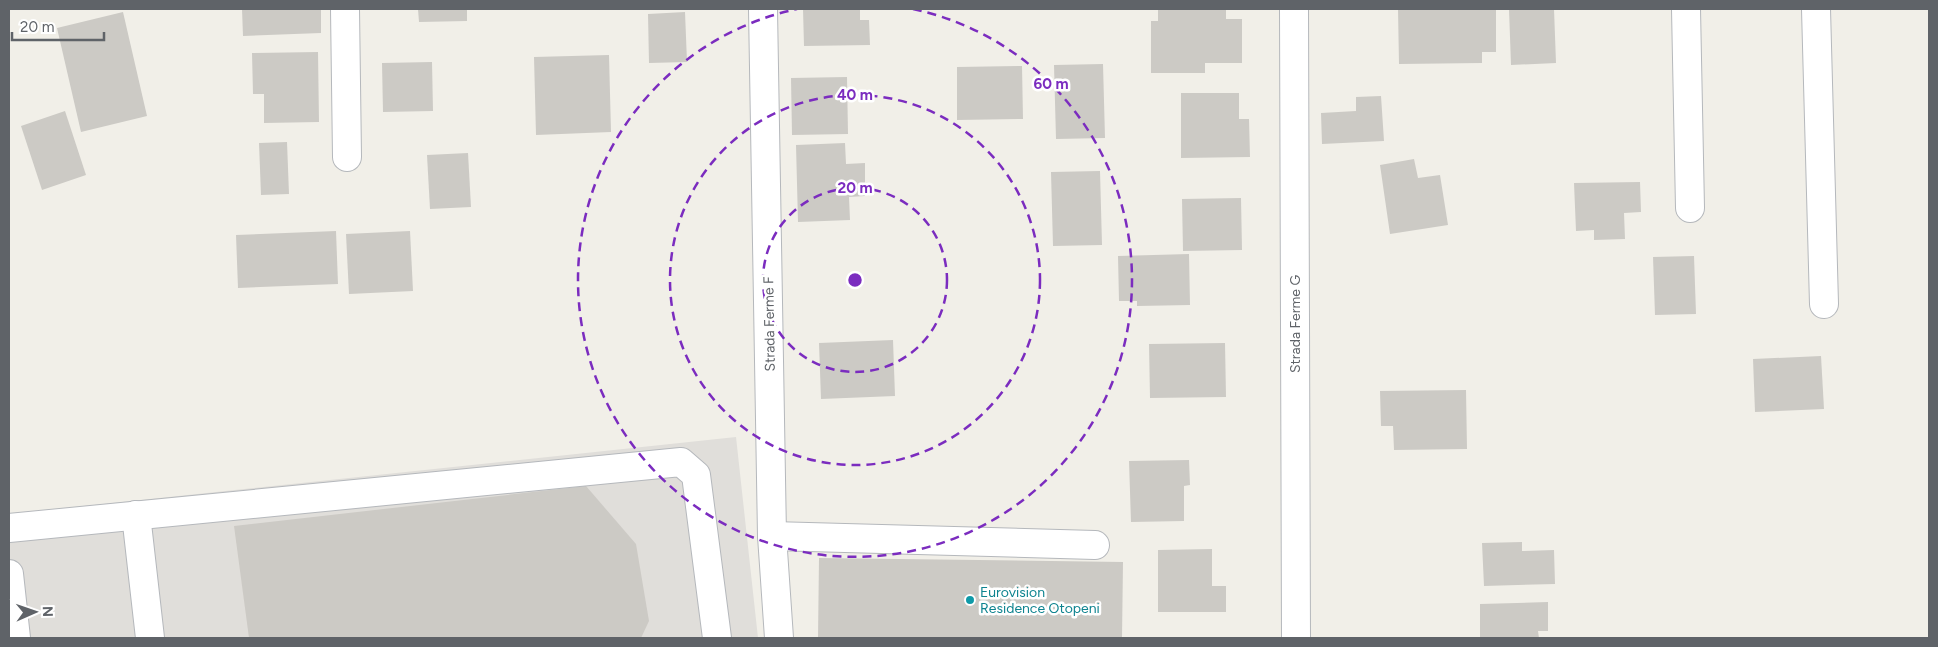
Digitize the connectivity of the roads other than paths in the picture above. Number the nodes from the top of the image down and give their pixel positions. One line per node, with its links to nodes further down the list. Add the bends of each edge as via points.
1 (345, 9): 6 (street)
2 (763, 9): 11 (street, Strada Ferme F)
3 (1294, 9): 18 (street, Strada Ferme G)
4 (1686, 9): 7 (street)
5 (1816, 9): 8 (street)
6 (347, 157)
7 (1690, 208)
8 (1824, 304)
9 (136, 515): 10 (street); 15 (street); 16 (street, via 681,462 696,476)
10 (9, 528)
11 (772, 536): 12 (street); 17 (street, Strada Ferme F)
12 (1095, 545)
13 (9, 574): 14 (street)
14 (16, 638)
15 (150, 638)
16 (717, 638)
17 (779, 638)
18 (1296, 638)

